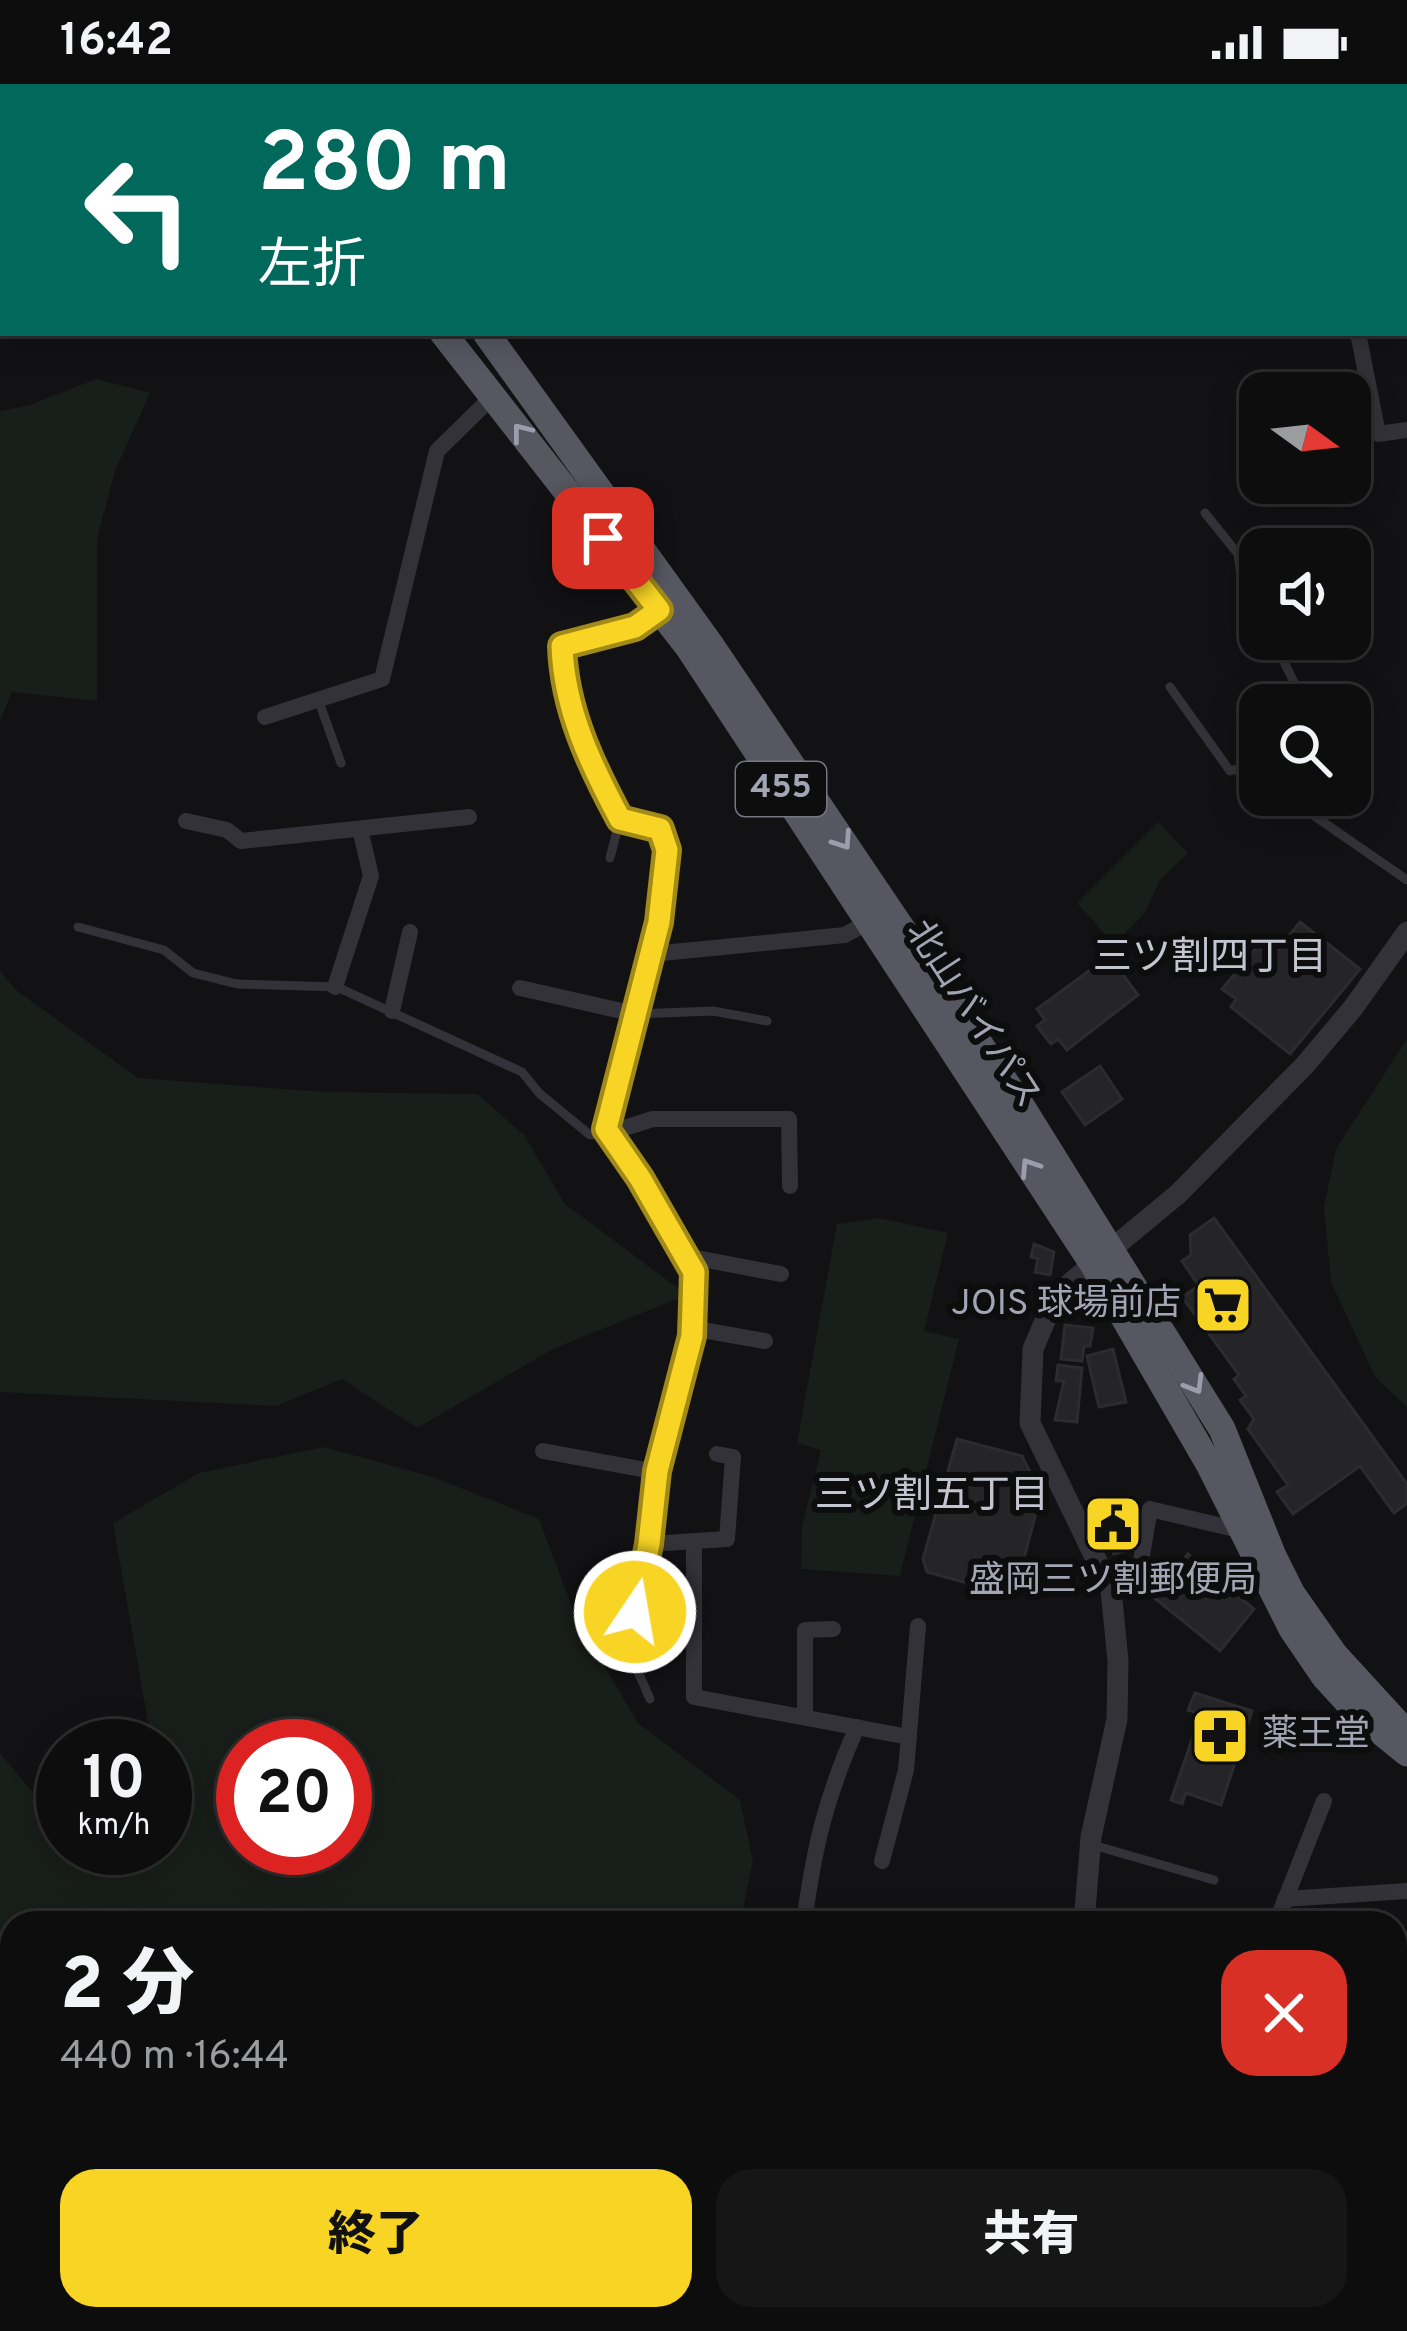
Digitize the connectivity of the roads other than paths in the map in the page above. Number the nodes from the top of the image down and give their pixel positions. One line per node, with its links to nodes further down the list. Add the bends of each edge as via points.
1 (445, 336): 4 (highway, 北山バイパス / 455)
2 (488, 336): 34 (highway, 北山バイパス / 455, one-way to 34, via 712,647 1020,1104)
3 (1359, 336): 5 (street, via 1378,434)
4 (493, 396): 8 (highway, 北山バイパス / 455, one-way to 4); 10 (street, via 437,451 382,679)
5 (1407, 430)
6 (1205, 513): 7 (lane)
7 (1239, 561)
8 (659, 610): 16 (street, via 635,627 562,646 575,722); 21 (highway, 北山バイパス / 455)
9 (1170, 686): 13 (lane, via 1230,771)
10 (318, 699): 11 (street); 12 (lane)
11 (265, 717)
12 (340, 763)
13 (1239, 769)
14 (1314, 816): 20 (lane)
15 (469, 818): 18 (street)
16 (620, 819): 19 (lane); 25 (street, via 660,829 667,850)
17 (186, 821): 18 (street, via 241,841)
18 (360, 829): 26 (street, via 371,876)
19 (610, 858)
20 (1407, 880)
21 (868, 922): 25 (street, via 845,935); 34 (highway, 北山バイパス / 455, one-way to 21)
22 (78, 927): 26 (lane, via 164,950 193,973 237,984)
23 (410, 932): 28 (street)
24 (1407, 932): 34 (street, via 1305,1065 1178,1194)
25 (652, 954): 29 (street)
26 (335, 987): 28 (lane)
27 (520, 988): 29 (street)
28 (392, 1011): 31 (lane, via 522,1072 590,1136)
29 (635, 1014): 30 (lane, via 713,1011); 31 (street)
30 (767, 1021)
31 (608, 1132): 32 (street, via 652,1120 789,1118); 33 (street)
32 (790, 1186)
33 (686, 1256): 35 (street); 36 (street, via 694,1272)
34 (1103, 1257): 41 (highway, 北山バイパス / 455); 45 (street, via 1056,1295 1033,1349 1030,1423); 51 (highway, 北山バイパス / 455, one-way to 51, via 1222,1429 1292,1594 1334,1654)
35 (781, 1274)
36 (692, 1328): 37 (street); 40 (street)
37 (765, 1341)
38 (543, 1450): 40 (street)
39 (717, 1454): 42 (street, via 733,1457 728,1539)
40 (657, 1472): 43 (street)
41 (1243, 1532): 45 (street, via 1150,1510 1137,1584); 53 (highway, 北山バイパス / 455, via 1324,1676)
42 (694, 1541): 43 (street); 49 (street, via 694,1697)
43 (649, 1544): 44 (street)
44 (640, 1586): 48 (lane, via 628,1648)
45 (1111, 1590): 55 (street, via 1117,1719)
46 (918, 1626): 52 (street)
47 (833, 1629): 49 (street, via 805,1630)
48 (650, 1700)
49 (805, 1717): 50 (street)
50 (857, 1727): 52 (street); 60 (street, via 819,1826)
51 (1407, 1732)
52 (909, 1737): 56 (street)
53 (1407, 1754)
54 (1324, 1801): 59 (street)
55 (1090, 1845): 57 (lane); 61 (street)
56 (882, 1861)
57 (1214, 1880)
58 (1407, 1891): 59 (street)
59 (1285, 1899): 62 (street)
60 (806, 1911)
61 (1085, 1911)
62 (1280, 1911)

